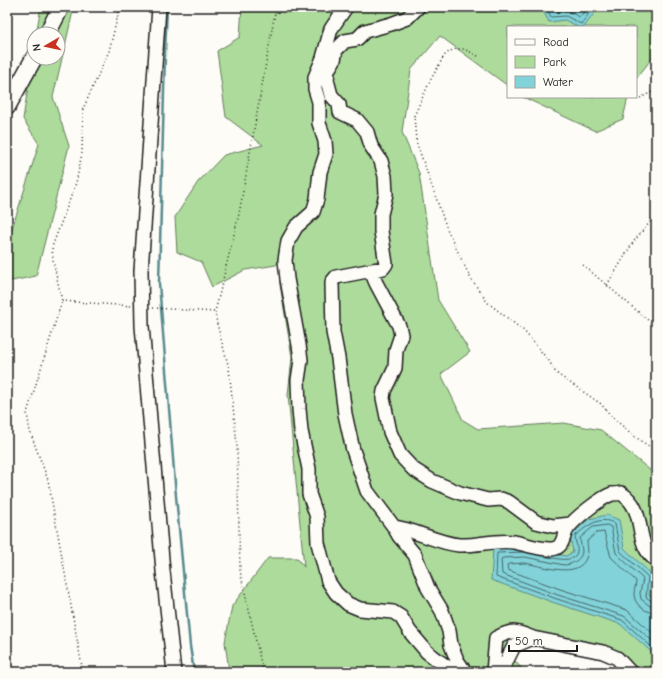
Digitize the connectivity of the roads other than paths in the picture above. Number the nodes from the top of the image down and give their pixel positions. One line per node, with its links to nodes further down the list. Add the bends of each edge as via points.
1 (61, 7): 5 (main road)
2 (160, 7): 15 (street, via 141,271 142,326)
3 (346, 7): 8 (street, via 331,29 315,76)
4 (418, 7): 9 (street, via 407,18 365,31 357,39 345,42 336,50 327,80 331,95 339,104)
5 (51, 26)
6 (30, 66): 7 (main road)
7 (7, 107)
8 (319, 111): 9 (street, via 327,114); 16 (street, via 326,154 320,172 317,200 313,212 296,227 288,241 285,260 299,345 301,430 309,469 309,494 317,517 318,543 328,581 336,593 348,604 360,609 393,612 401,617 427,652)
9 (340, 112): 10 (street, via 357,120 367,132 385,176 386,194 381,214 381,231 386,264 383,268)
10 (371, 271): 11 (street, via 401,334 396,350 395,368 383,398 390,432 400,455 432,481 460,493 509,502 536,522 553,526); 12 (street, via 336,277 332,282 333,332 353,450 367,491)
11 (571, 524): 12 (street, via 561,545 556,549 501,541 458,545); 13 (street, via 580,514 610,495 621,493 635,509 643,542 650,556)
12 (394, 527): 17 (street, via 415,556 428,588 442,610 450,631 451,645)
13 (656, 560)
14 (533, 638): 18 (street, via 509,632 496,638); 19 (street, via 514,646); 20 (street, via 603,652 617,658)
15 (174, 672)
16 (456, 672)
17 (465, 672)
18 (493, 672)
19 (501, 672)
20 (630, 672)

